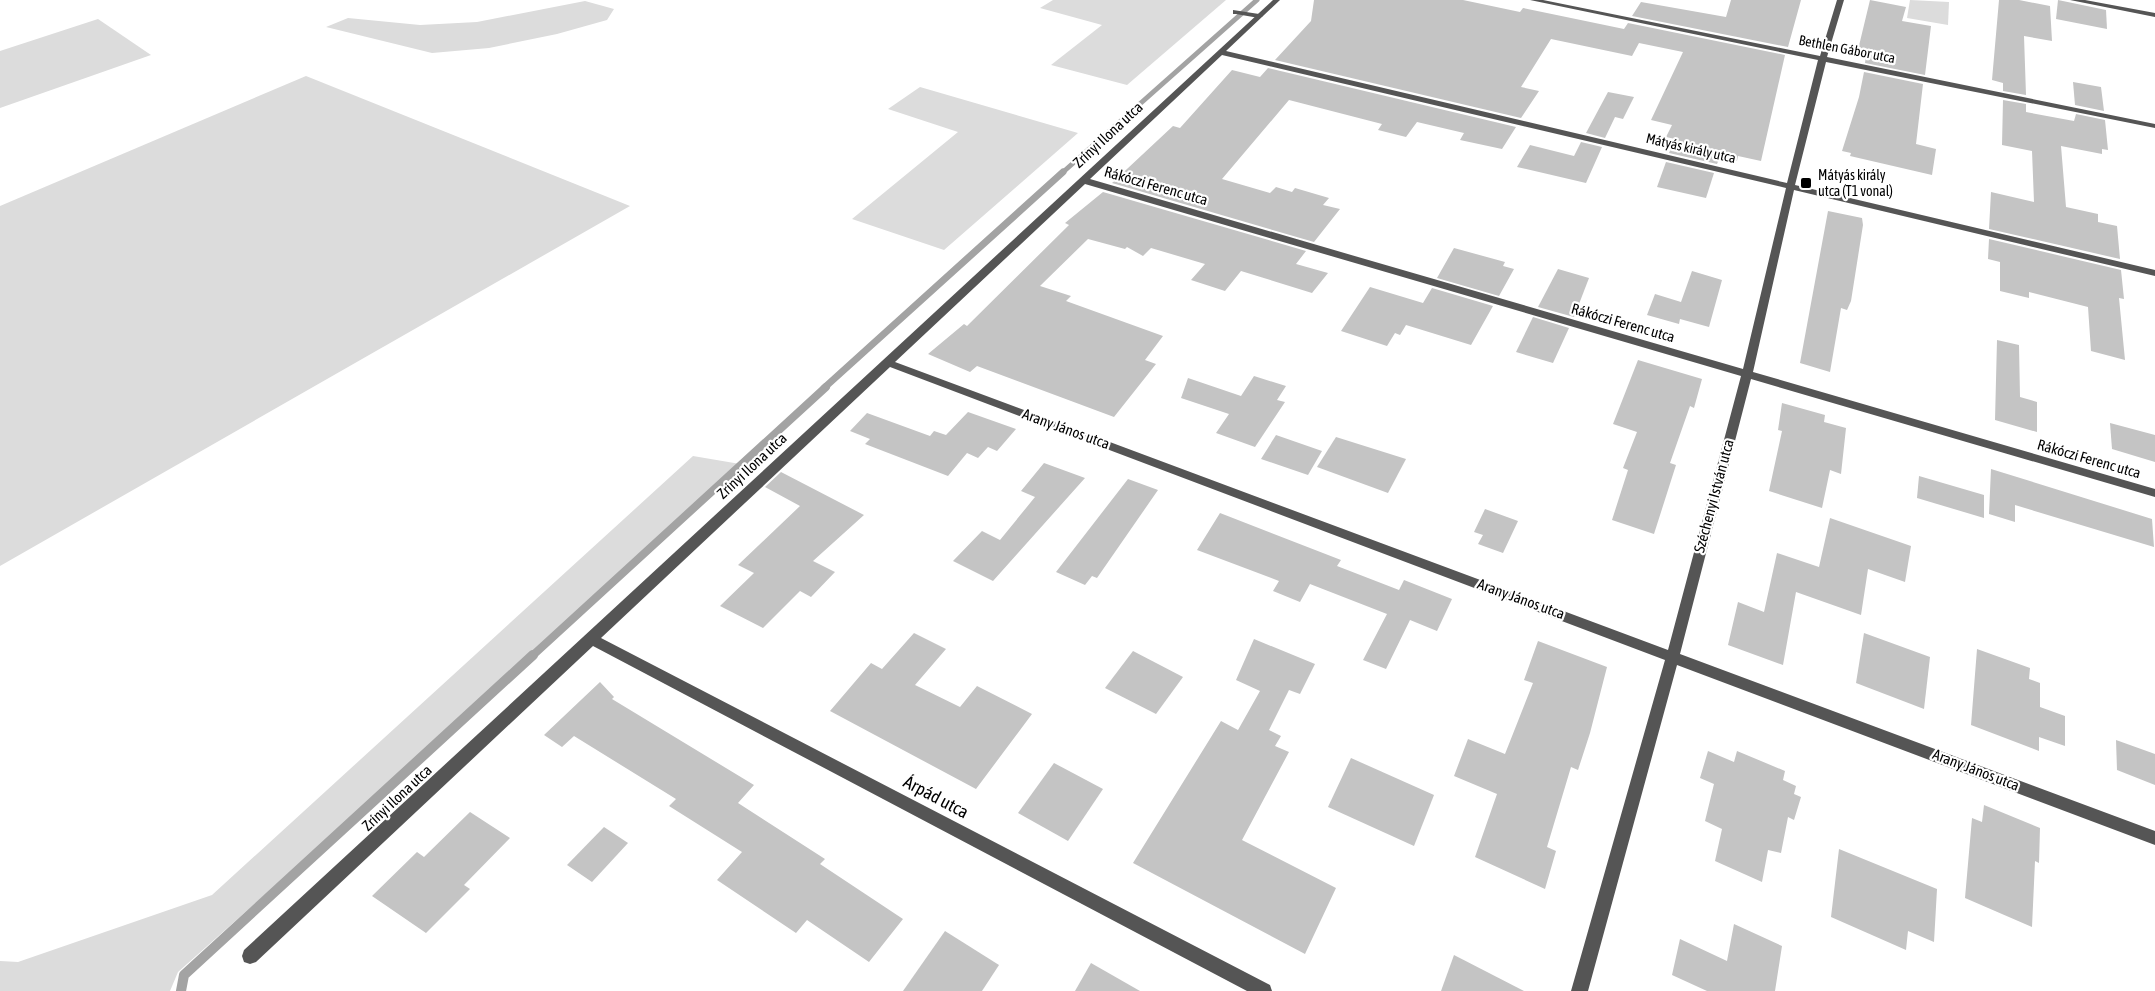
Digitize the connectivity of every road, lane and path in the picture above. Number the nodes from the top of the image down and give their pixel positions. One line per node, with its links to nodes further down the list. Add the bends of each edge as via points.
1 (1277, 0): 6 (street, Zrínyi Ilona utca)
2 (1533, 0): 9 (street, Bethlen Gábor utca)
3 (1840, 0): 9 (street, Széchenyi István utca)
4 (2073, 0): 7 (street)
5 (1236, 12): 6 (street)
6 (1254, 15): 8 (street, Zrínyi Ilona utca)
7 (2155, 15)
8 (1219, 52): 11 (street, Zrínyi Ilona utca); 12 (street, Mátyás király utca)
9 (1822, 58): 10 (street, Bethlen Gábor utca); 12 (street, Széchenyi István utca)
10 (2155, 126)
11 (1082, 180): 14 (street, Zrínyi Ilona utca); 15 (street, Rákóczi Ferenc utca)
12 (1789, 184): 13 (street, Mátyás király utca); 15 (street, Széchenyi István utca)
13 (2155, 273)
14 (886, 362): 17 (street, Zrínyi Ilona utca); 18 (street, Arany János utca)
15 (1747, 375): 16 (street, Rákóczi Ferenc utca); 18 (street, Széchenyi István utca)
16 (2155, 493)
17 (590, 638): 20 (street, Zrínyi Ilona utca); 21 (street, Árpád utca)
18 (1671, 655): 19 (street, Arany János utca); 22 (street, Széchenyi István utca)
19 (2155, 838)
20 (250, 956)
21 (1263, 991)
22 (1580, 991)

